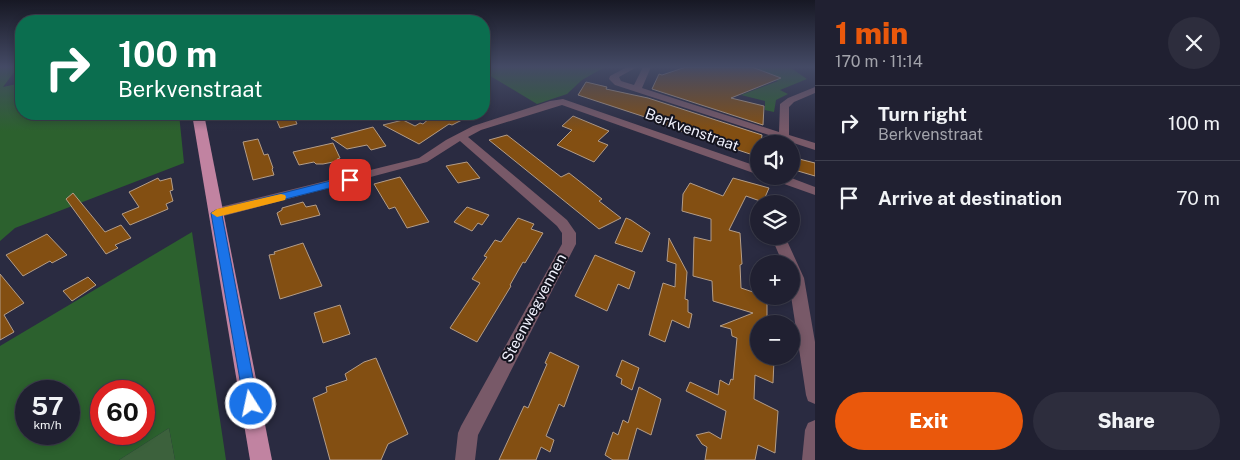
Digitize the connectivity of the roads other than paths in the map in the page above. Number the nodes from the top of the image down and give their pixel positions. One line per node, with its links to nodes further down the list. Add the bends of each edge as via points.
1 (637, 88): 4 (street)
2 (815, 90): 5 (street, via 784,106)
3 (199, 120): 12 (main road)
4 (781, 135)
5 (784, 135)
6 (461, 136): 9 (street, Berkvenstraat, via 503,119 563,102); 12 (street, Berkvenstraat, via 423,160); 17 (street, Steenwegvennen, via 562,223 569,233 568,244 468,433)
7 (800, 142): 8 (street)
8 (815, 147)
9 (750, 168)
10 (799, 185): 11 (street)
11 (815, 191)
12 (216, 213): 16 (main road)
13 (800, 303): 14 (street)
14 (815, 395)
15 (815, 430): 18 (street)
16 (261, 460)
17 (465, 460)
18 (812, 460)

